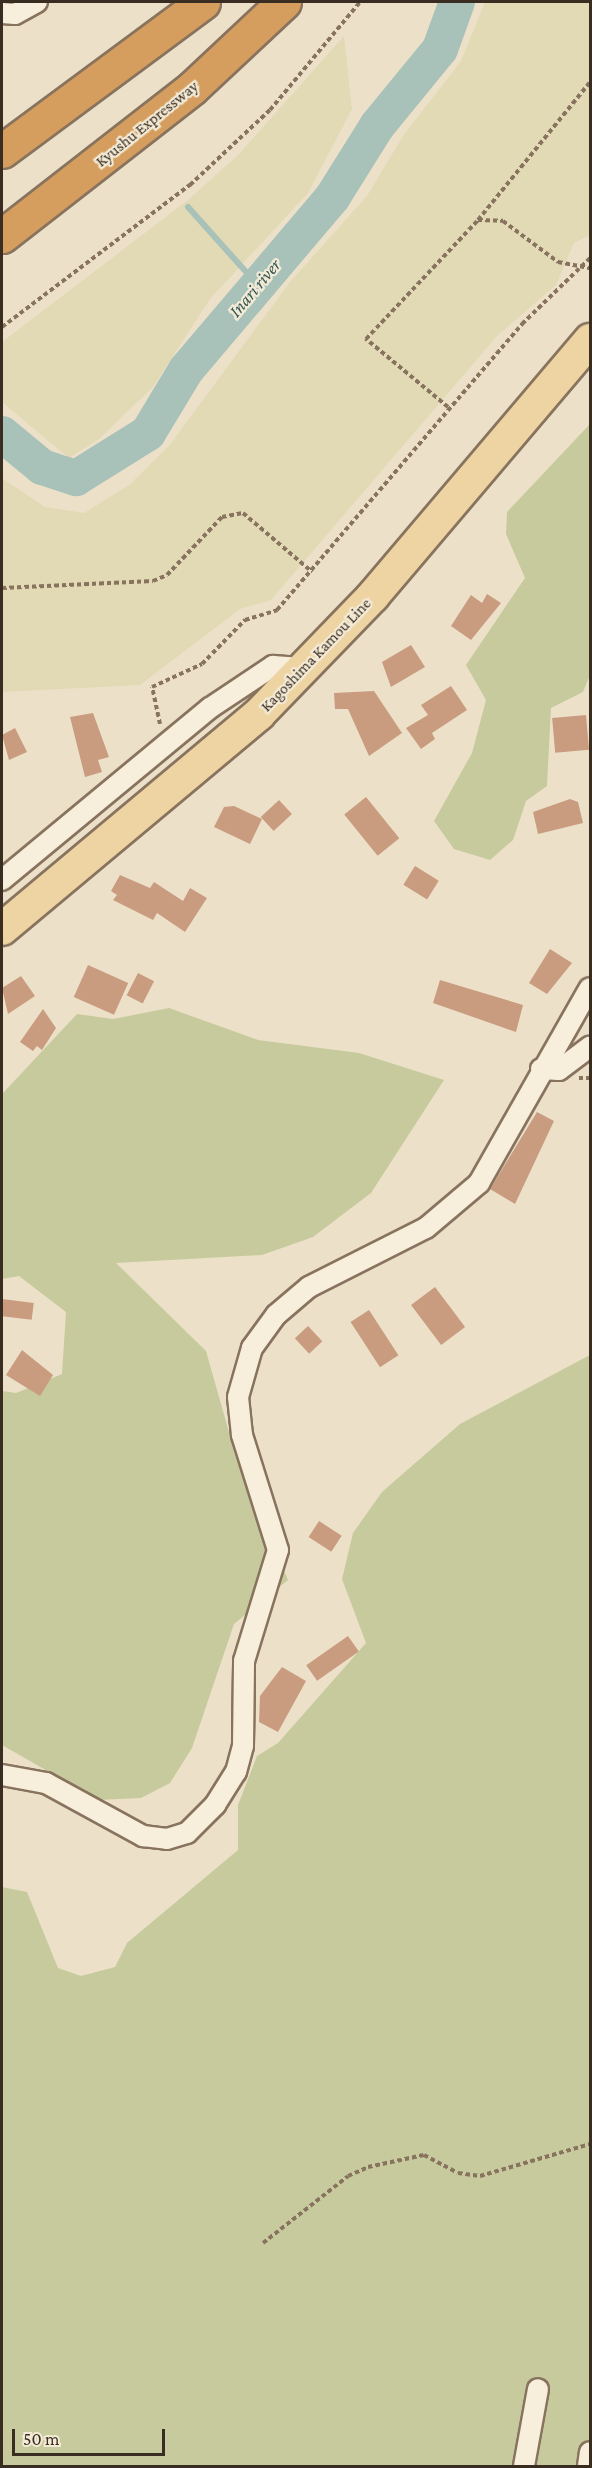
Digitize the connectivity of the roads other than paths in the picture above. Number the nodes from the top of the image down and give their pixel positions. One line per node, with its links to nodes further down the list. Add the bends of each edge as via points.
1 (37, 2): 4 (street, via 15,14)
2 (203, 2): 5 (highway)
3 (284, 2): 6 (highway, Kyushu Expressway, via 192,88)
4 (2, 13)
5 (2, 151)
6 (2, 236)
7 (591, 340): 8 (main road, Kagoshima Kamou Line)
8 (305, 668): 9 (street, via 273,666 210,708); 10 (main road, Kagoshima Kamou Line, via 198,770)
9 (2, 879)
10 (2, 929)
11 (591, 988): 13 (street)
12 (591, 1047): 13 (street, via 559,1070)
13 (541, 1069): 14 (street, via 479,1183 455,1206 404,1241 309,1287 276,1315 252,1348 238,1397 242,1435 278,1550 244,1661 243,1746 236,1772 215,1805 187,1833 159,1838 143,1836 46,1783)
14 (2, 1775)
15 (538, 2389): 17 (street)
16 (591, 2452): 18 (street)
17 (524, 2466)
18 (588, 2466)

